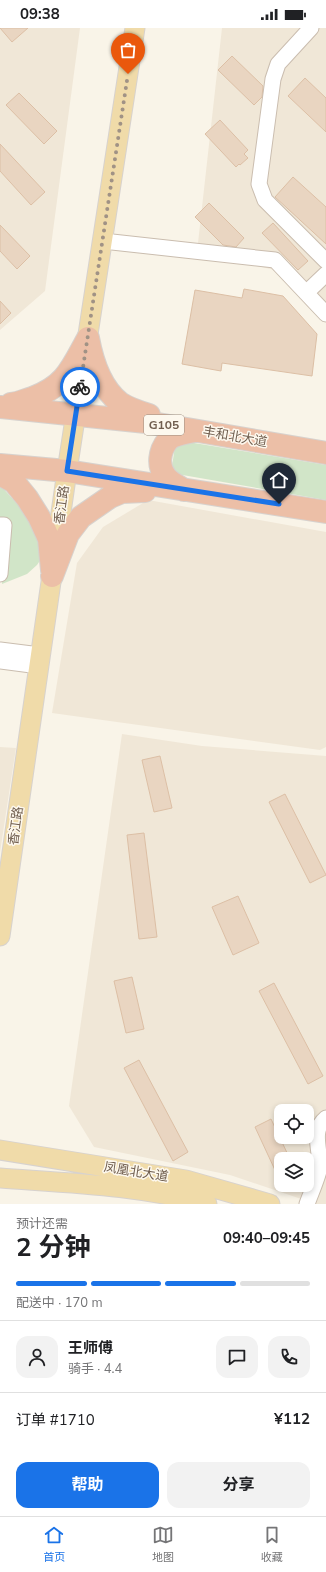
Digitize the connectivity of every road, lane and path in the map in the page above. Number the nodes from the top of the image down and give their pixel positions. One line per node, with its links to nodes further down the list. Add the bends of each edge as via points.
1 (135, 28): 3 (main road, 香江路)
2 (312, 28): 4 (street, via 278,64 273,79 258,184 265,200)
3 (103, 241): 6 (street, via 275,260); 8 (main road, 香江路)
4 (326, 261)
5 (326, 274): 6 (street)
6 (306, 293): 7 (street)
7 (326, 314)
8 (88, 338): 9 (highway, via 66,376 53,388 16,403); 11 (main road, 香江路); 12 (highway, via 91,356 98,372 106,388 119,403 131,410)
9 (0, 404)
10 (0, 407): 11 (highway, 丰和北大道 / G105)
11 (76, 414): 12 (highway, 丰和北大道 / G105); 15 (main road, 香江路)
12 (195, 430): 13 (highway, 丰和北大道 / G105); 17 (highway, via 168,440 159,463 166,478)
13 (326, 454)
14 (0, 465): 15 (highway)
15 (67, 471): 17 (highway); 21 (main road, 香江路)
16 (0, 474): 21 (highway, via 14,482 39,517 49,539)
17 (184, 490): 18 (highway); 21 (highway, via 122,492 110,497 82,517 68,534)
18 (326, 512)
19 (0, 525): 20 (street, via 4,525)
20 (0, 574)
21 (52, 576): 23 (main road, 香江路)
22 (0, 650): 23 (street)
23 (40, 660): 24 (street); 25 (main road, 香江路)
24 (0, 661)
25 (0, 936)
26 (326, 1118): 31 (street, via 321,1122 317,1134 319,1170)
27 (0, 1150): 30 (main road, 凤凰北大道, via 186,1180)
28 (0, 1178): 29 (main road, 凤凰北大道, via 129,1188)
29 (207, 1204)
30 (270, 1204)
31 (307, 1204)

